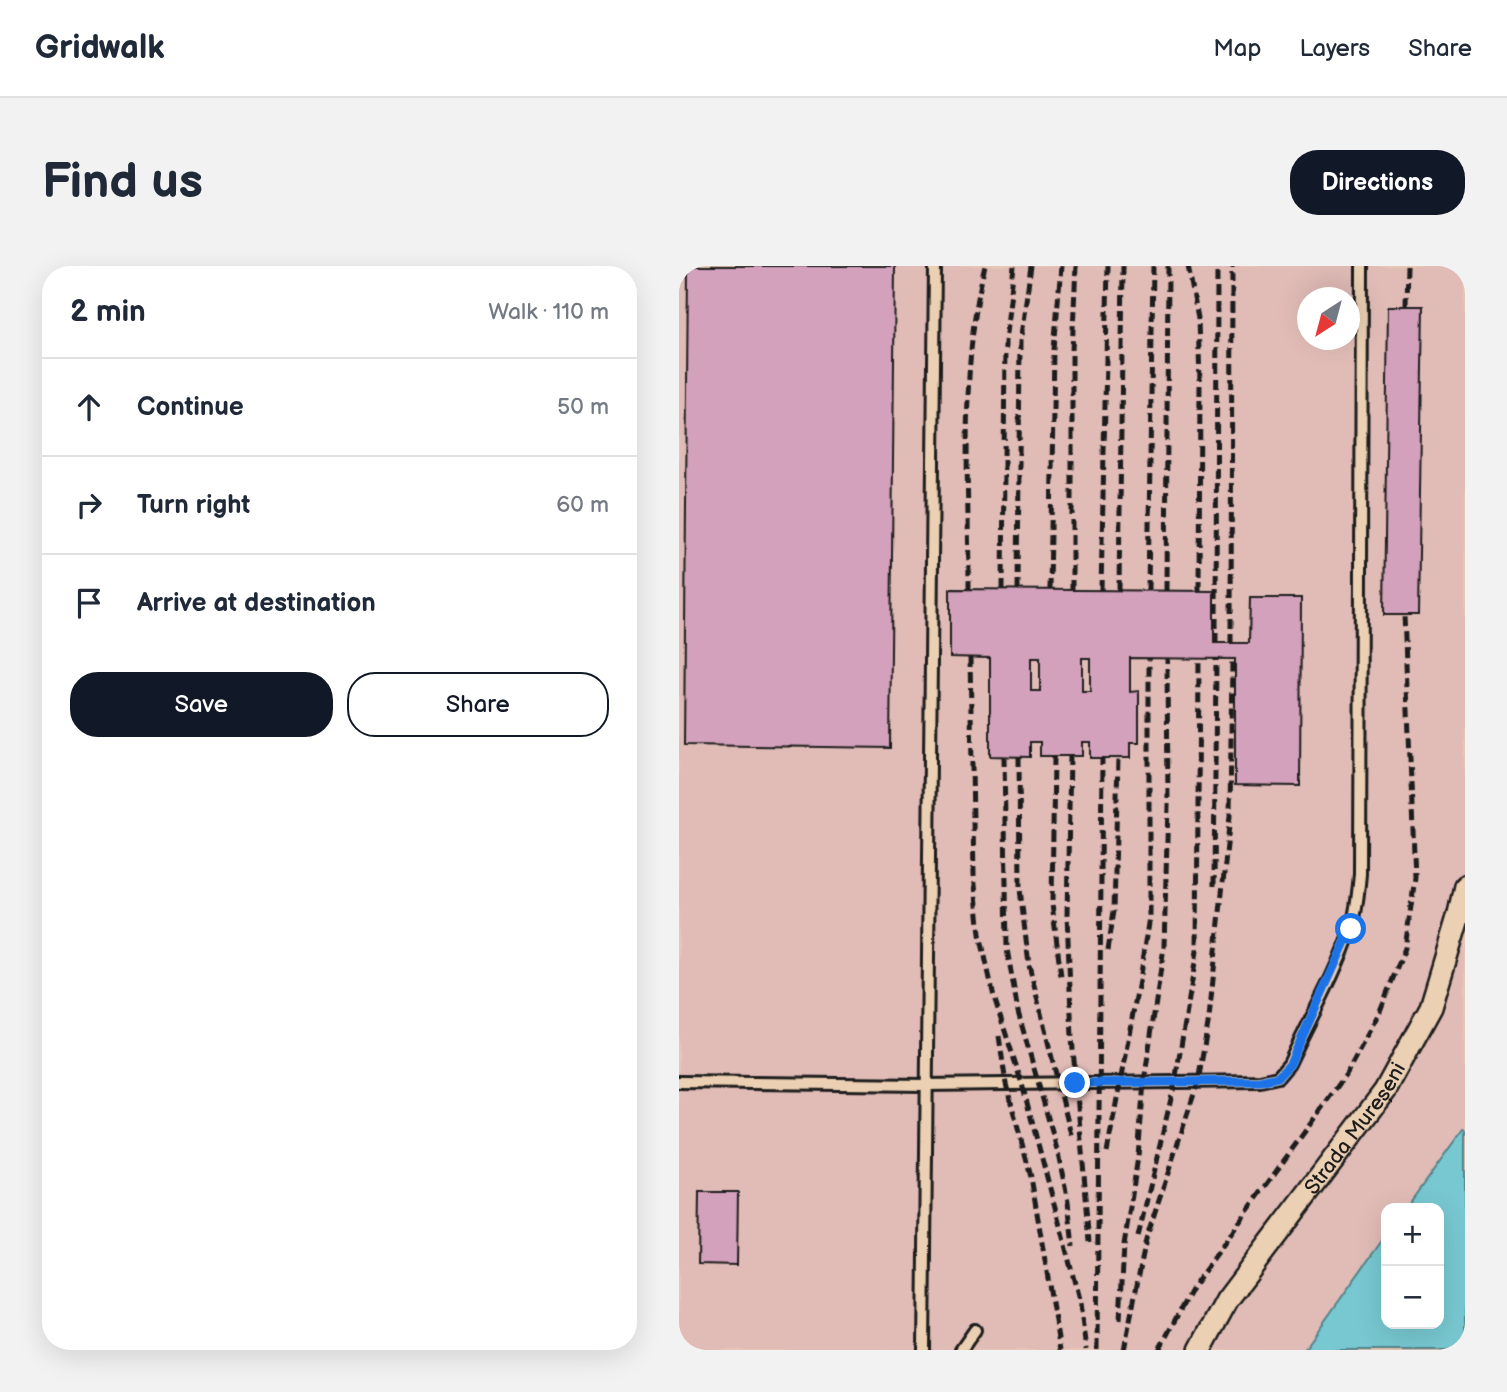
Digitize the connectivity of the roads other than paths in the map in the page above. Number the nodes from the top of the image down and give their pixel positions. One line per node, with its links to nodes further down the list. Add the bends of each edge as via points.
1 (935, 266): 5 (lane)
2 (1362, 266): 5 (lane, via 1360,874 1351,929 1290,1064 1278,1077 1260,1081)
3 (1465, 886): 9 (street, Strada Mureșeni, via 1431,1007 1385,1091 1227,1300)
4 (679, 1082): 5 (lane)
5 (925, 1085): 7 (lane)
6 (975, 1329): 8 (lane)
7 (924, 1350)
8 (961, 1350)
9 (1199, 1350)

